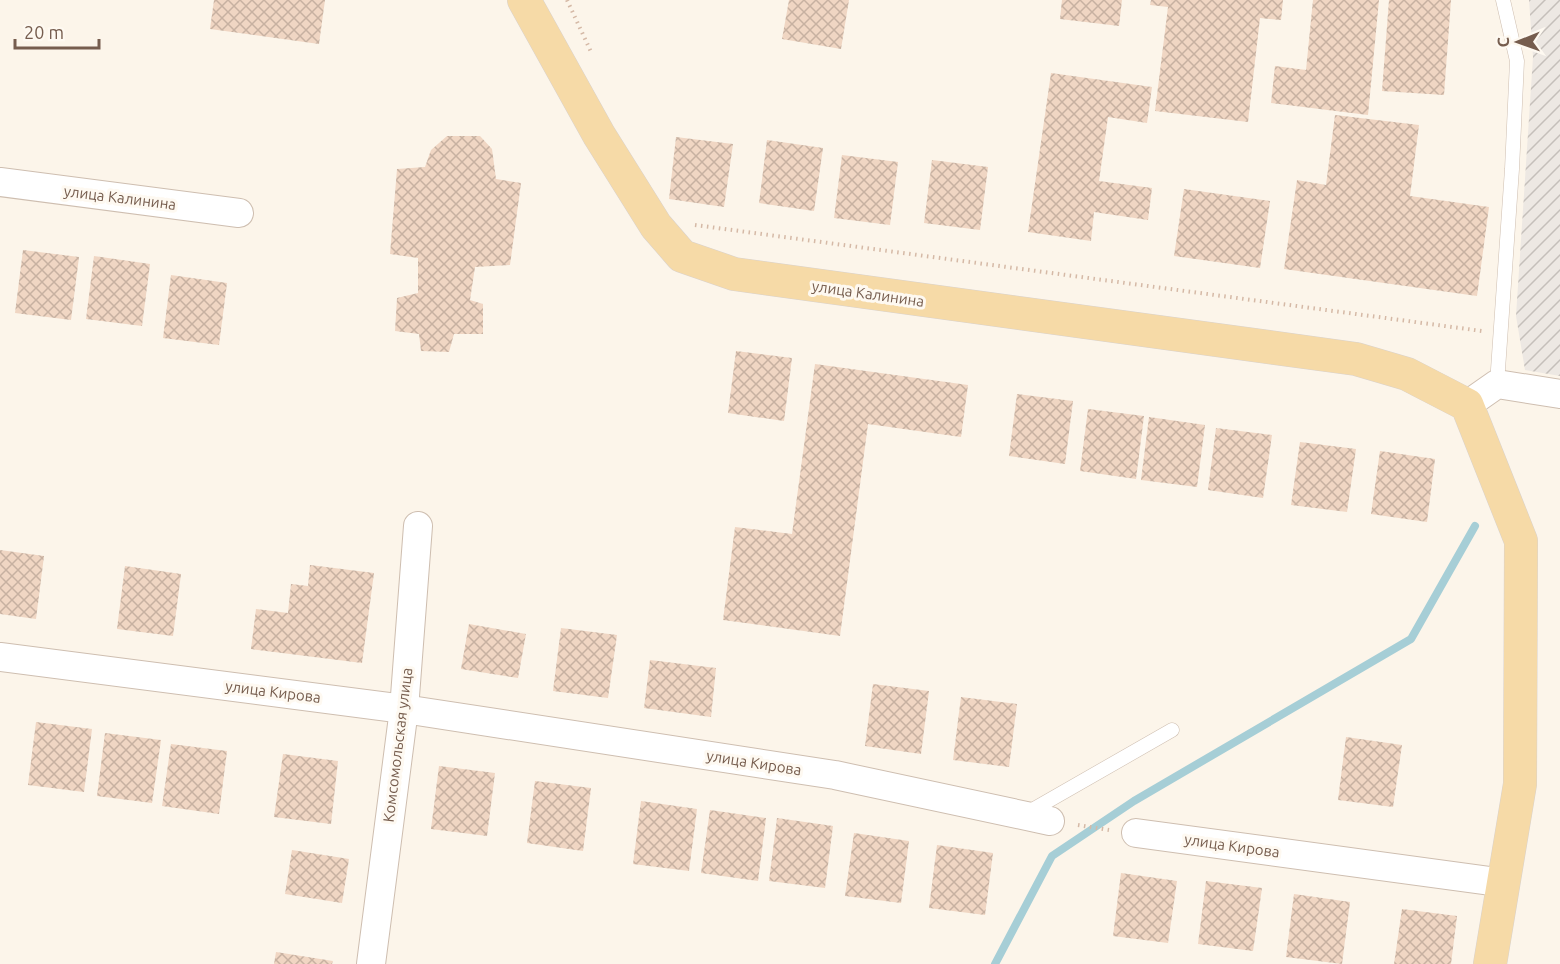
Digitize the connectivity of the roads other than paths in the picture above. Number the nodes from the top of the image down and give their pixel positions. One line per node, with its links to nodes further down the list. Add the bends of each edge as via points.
1 (524, 0): 7 (main road, улица Калинина, via 598,135 656,226 682,256 734,274 1356,359 1407,374)
2 (1503, 0): 5 (lane, via 1516,61)
3 (0, 182): 4 (street, улица Калинина)
4 (239, 213)
5 (1497, 384): 6 (street); 7 (street)
6 (1560, 394)
7 (1467, 405): 14 (main road, via 1521,541 1520,784)
8 (418, 526): 10 (street, Комсомольская улица)
9 (0, 657): 10 (street, улица Кирова)
10 (404, 709): 12 (street, улица Кирова, via 835,776); 15 (street, Комсомольская улица)
11 (1172, 730): 12 (lane)
12 (1036, 818)
13 (1136, 833): 14 (street, улица Кирова)
14 (1505, 883): 16 (main road)
15 (371, 964)
16 (1490, 964)

